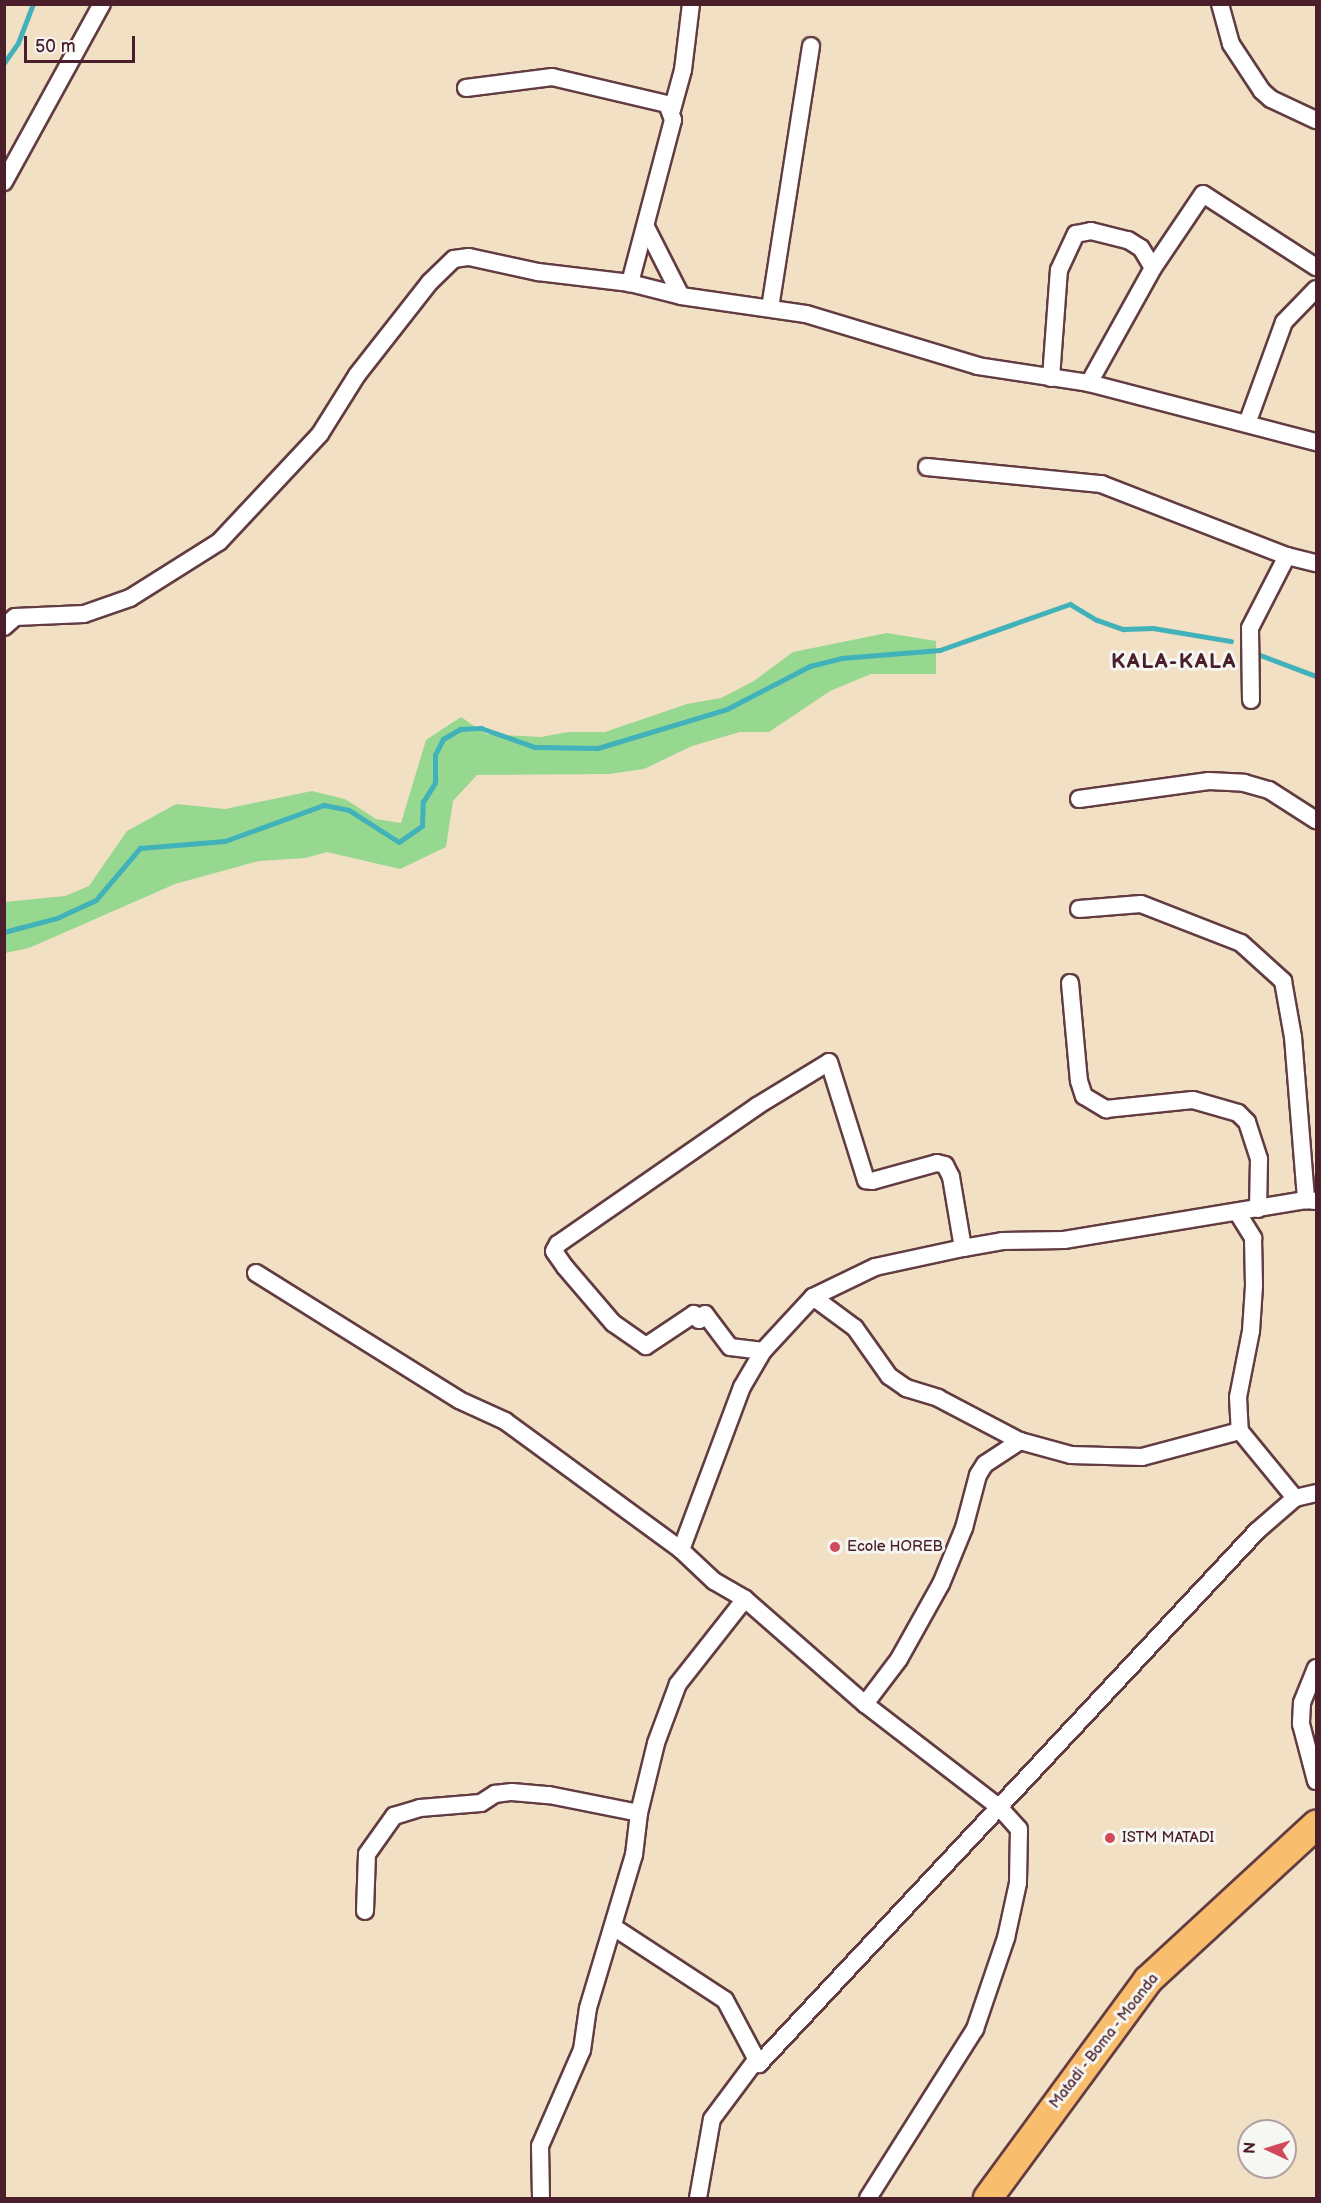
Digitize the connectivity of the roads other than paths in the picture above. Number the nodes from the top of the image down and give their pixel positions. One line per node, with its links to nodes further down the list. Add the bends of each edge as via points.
1 (102, 4): 8 (street)
2 (691, 4): 6 (street, via 683,70)
3 (1220, 4): 7 (street, via 1231,44 1262,91 1270,99)
4 (811, 46): 15 (street)
5 (466, 88): 6 (street, via 552,77 655,100)
6 (672, 110): 9 (street, via 674,120)
7 (1317, 120)
8 (4, 182)
9 (646, 227): 12 (street); 14 (street)
10 (1317, 267): 11 (street, via 1203,194)
11 (1153, 268): 16 (street, via 1141,248 1128,240 1091,231 1076,234 1059,270); 17 (street)
12 (630, 283): 14 (street); 23 (street, via 538,272 469,257 454,259 390,330 302,456 248,507 219,542 130,598 84,614 15,617)
13 (1317, 289): 18 (street, via 1284,322)
14 (681, 296): 15 (street)
15 (771, 308): 16 (street, via 860,327 978,366)
16 (1051, 378): 17 (street)
17 (1089, 383): 18 (street)
18 (1248, 421): 19 (street)
19 (1317, 442)
20 (927, 467): 21 (street, via 1101,484)
21 (1287, 556): 22 (street); 24 (street, via 1250,628)
22 (1317, 563)
23 (4, 627)
24 (1251, 700)
25 (1079, 799): 26 (street, via 1209,782 1244,783 1269,790)
26 (1314, 814)
27 (1078, 909): 29 (street, via 1141,904 1241,943 1283,981)
28 (1070, 983): 30 (street, via 1079,1082 1084,1096 1106,1109 1193,1100 1238,1113 1247,1122 1259,1159)
29 (1311, 1201): 30 (street)
30 (1258, 1209): 31 (street)
31 (1236, 1212): 32 (street, via 1064,1240 1002,1241); 36 (street, via 1252,1238 1254,1286 1251,1331 1238,1397)
32 (963, 1248): 34 (street, via 875,1267); 35 (street, via 951,1177 945,1165 937,1163 866,1180 829,1062 757,1106 558,1244 557,1257 613,1323 646,1346 694,1314 699,1320 705,1314 730,1347)
33 (256, 1273): 40 (street, via 439,1389 505,1421)
34 (813, 1297): 35 (street); 37 (street, via 855,1328 889,1376 906,1388 938,1398)
35 (763, 1351): 40 (street, via 742,1387)
36 (1240, 1431): 37 (street, via 1142,1457 1071,1455); 39 (street)
37 (1020, 1441): 43 (street, via 985,1464 978,1474 964,1528 941,1584 899,1659)
38 (1317, 1493): 39 (street)
39 (1296, 1498): 45 (street, via 1257,1530)
40 (681, 1550): 41 (street, via 714,1581)
41 (745, 1599): 43 (street); 46 (street, via 678,1684 656,1743)
42 (1317, 1668): 44 (street, via 1302,1703 1301,1724)
43 (866, 1704): 45 (street)
44 (1317, 1781)
45 (1000, 1808): 50 (street); 53 (street, via 1019,1829 1018,1883 987,1998 975,2029)
46 (639, 1813): 48 (street, via 549,1795 512,1792 495,1794 481,1803 420,1808 394,1816 367,1854); 49 (street, via 634,1855)
47 (1317, 1825): 54 (highway, Matadi - Boma - Moanda, via 1148,1980)
48 (365, 1911)
49 (615, 1928): 50 (street, via 725,2000); 51 (street, via 588,2008 576,2070 540,2146)
50 (759, 2064): 52 (street, via 756,2060 712,2119)
51 (541, 2199)
52 (698, 2199)
53 (868, 2199)
54 (988, 2199)

